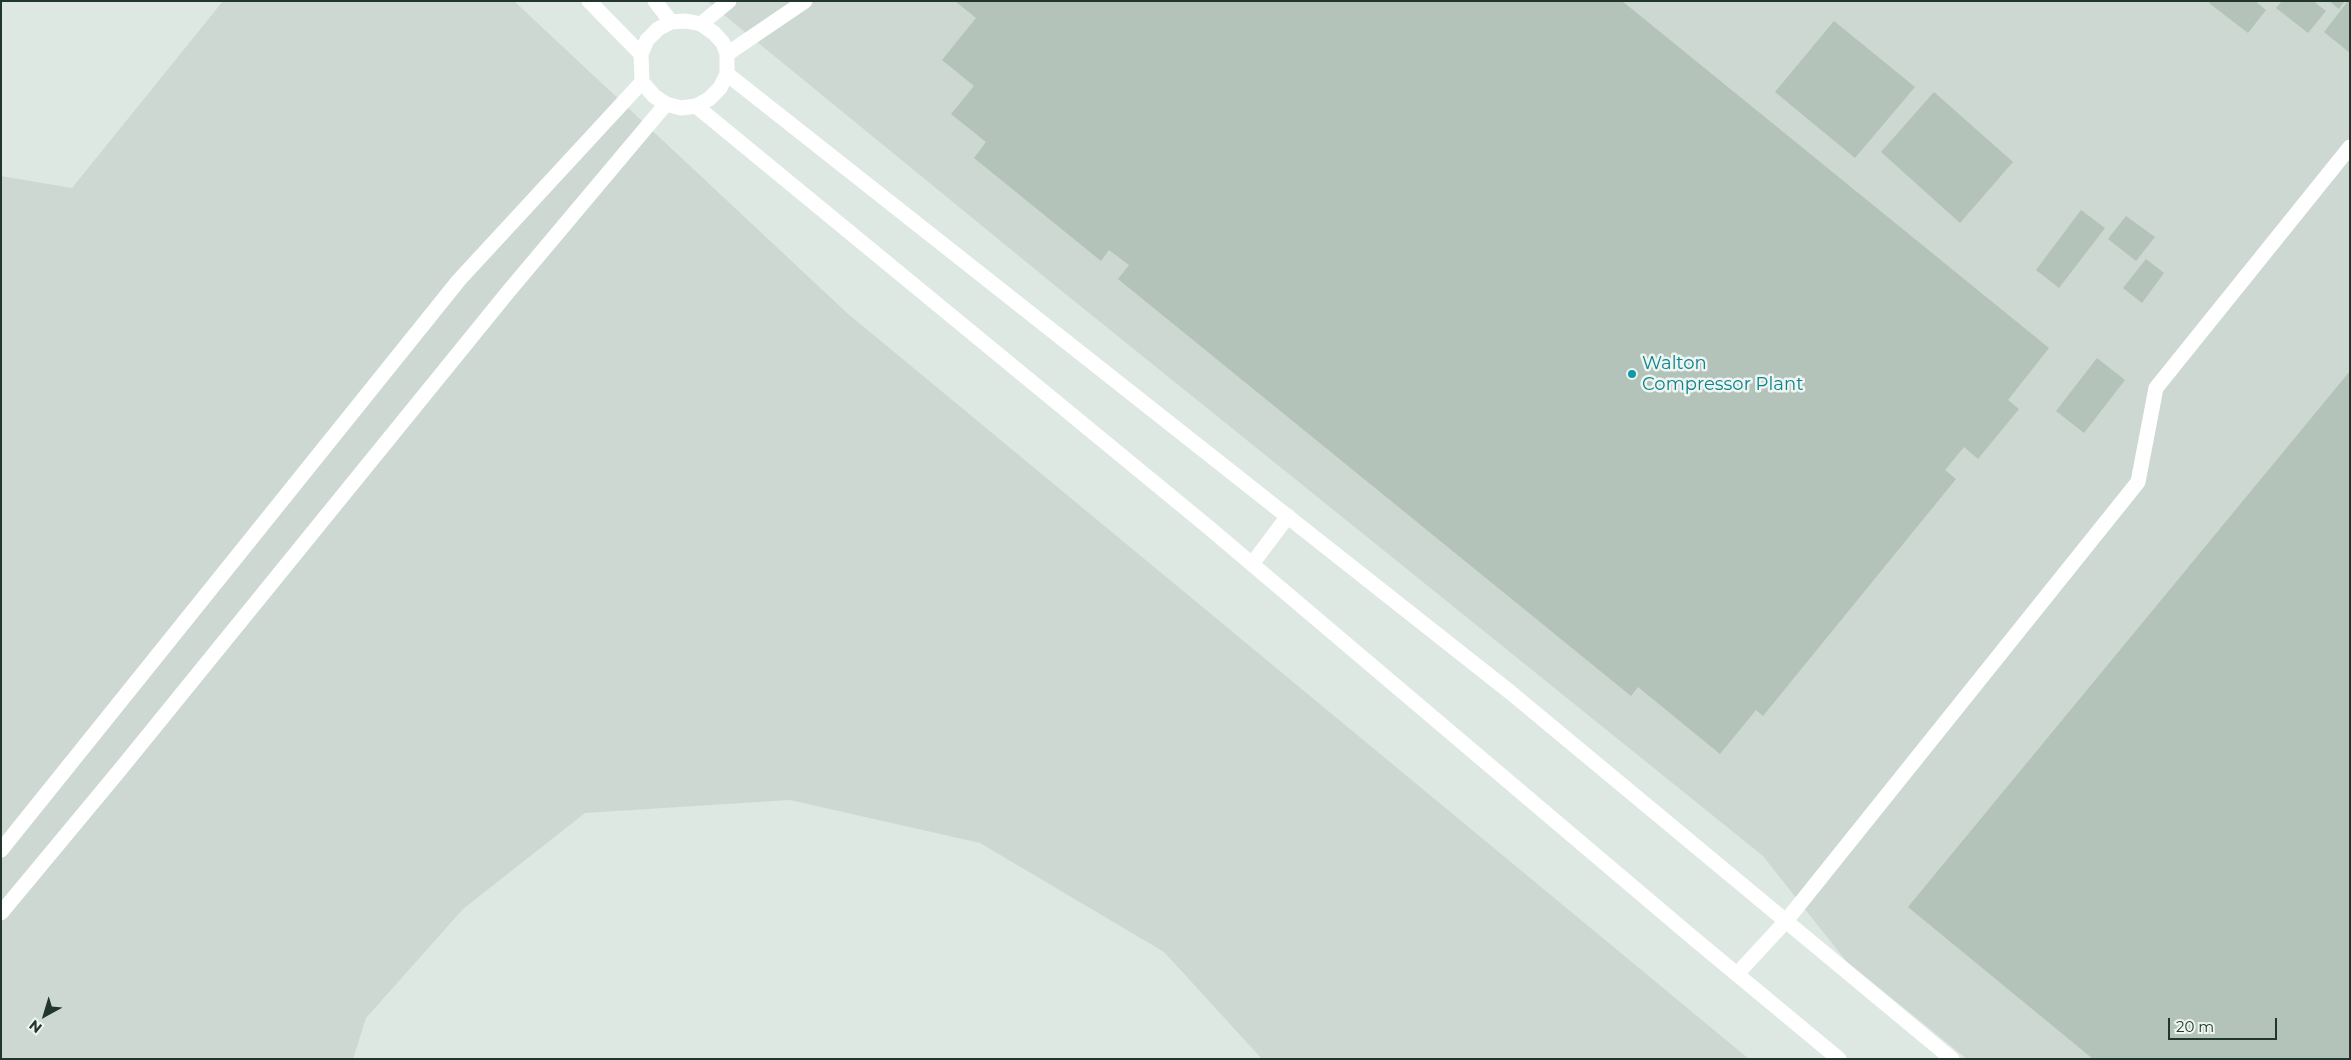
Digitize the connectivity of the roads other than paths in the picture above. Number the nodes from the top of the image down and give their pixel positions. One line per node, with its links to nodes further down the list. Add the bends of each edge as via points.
1 (589, 1): 7 (lane)
2 (655, 1): 5 (lane)
3 (728, 1): 6 (lane)
4 (805, 1): 8 (lane)
5 (671, 22): 6 (lane); 7 (lane, via 647,40)
6 (701, 24): 8 (lane, via 714,33)
7 (641, 54): 10 (lane)
8 (727, 54): 9 (lane)
9 (727, 74): 12 (lane, via 720,88); 14 (lane)
10 (642, 82): 11 (lane); 16 (lane, via 459,280)
11 (666, 104): 12 (lane, via 681,108); 17 (lane, via 508,292)
12 (696, 106): 15 (lane)
13 (2350, 147): 18 (lane, via 2156,388 2138,482)
14 (1288, 516): 15 (lane); 18 (lane, via 1510,692)
15 (1252, 564): 19 (lane)
16 (1, 850)
17 (1, 913)
18 (1786, 921): 19 (lane); 21 (lane)
19 (1737, 974): 20 (lane)
20 (1839, 1059)
21 (1952, 1059)

